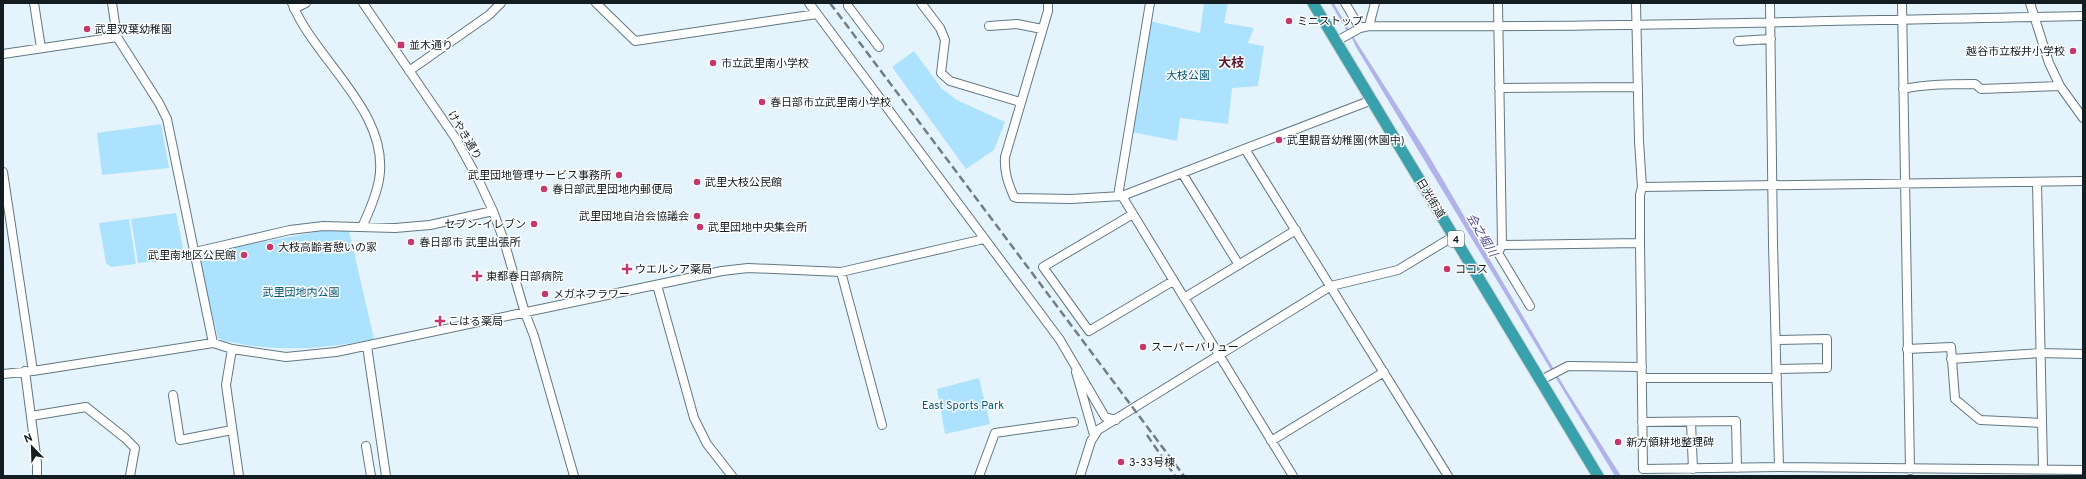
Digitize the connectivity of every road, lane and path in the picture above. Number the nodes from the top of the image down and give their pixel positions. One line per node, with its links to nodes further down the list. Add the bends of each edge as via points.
1 (34, 3): 37 (street)
2 (112, 3): 32 (street)
3 (306, 3): 20 (street)
4 (363, 3): 39 (street, けやき通り)
5 (501, 3): 39 (street, via 489,15)
6 (596, 3): 21 (street, via 635,41)
7 (809, 3): 21 (street)
8 (848, 3): 36 (street)
9 (921, 3): 45 (street, via 940,28 945,40 941,73 950,81)
10 (1048, 3): 30 (street)
11 (1150, 3): 55 (street)
12 (1314, 3): 33 (highway, 日光街道 / 4)
13 (1345, 3): 31 (street)
14 (1375, 3): 27 (street)
15 (1498, 3): 29 (street)
16 (1636, 3): 28 (street)
17 (1770, 3): 25 (street)
18 (1902, 3): 24 (street)
19 (2030, 3): 23 (street)
20 (293, 6): 58 (street, via 321,51 362,108 376,141 379,180)
21 (817, 14): 61 (street)
22 (2083, 16): 23 (street)
23 (2035, 17): 24 (street); 40 (street, via 2049,63)
24 (1902, 20): 25 (street); 43 (street)
25 (1771, 23): 28 (street); 34 (street)
26 (989, 26): 30 (street, via 1017,24)
27 (1369, 26): 29 (street); 31 (street)
28 (1636, 26): 29 (street); 41 (street)
29 (1498, 27): 42 (street)
30 (1042, 29): 45 (street)
31 (1359, 29): 33 (street)
32 (117, 37): 37 (street); 64 (street, via 167,119)
33 (1341, 39): 44 (highway, 日光街道 / 4)
34 (1771, 39): 35 (street); 53 (street)
35 (1738, 40)
36 (879, 47)
37 (41, 48): 38 (street)
38 (3, 54)
39 (409, 71): 56 (street, けやき通り, via 456,139)
40 (2060, 86): 43 (street, via 1980,89 1975,84 1966,84); 46 (street)
41 (1638, 87): 42 (street); 54 (street)
42 (1499, 88): 63 (street)
43 (1903, 89): 52 (street)
44 (1372, 100): 47 (street); 60 (highway, 日光街道 / 4)
45 (1020, 102): 55 (street, via 1004,168 1014,197 1071,199)
46 (2083, 118)
47 (1245, 149): 49 (street); 59 (street)
48 (3, 172): 85 (street)
49 (1182, 173): 55 (street); 65 (street)
50 (2083, 181): 51 (street)
51 (2036, 182): 52 (street); 78 (street)
52 (1904, 184): 53 (street); 77 (street)
53 (1773, 185): 54 (street); 73 (street)
54 (1642, 187): 62 (street)
55 (1120, 196): 57 (street)
56 (493, 211): 58 (street, via 430,225 395,228); 72 (street, けやき通り)
57 (1133, 214): 67 (street); 67 (street, via 1043,267 1088,330)
58 (362, 226): 64 (street, via 323,226 290,230)
59 (1296, 230): 65 (street); 69 (street)
60 (1454, 236): 69 (street, via 1398,270); 90 (highway, 日光街道 / 4)
61 (984, 239): 66 (street); 81 (street)
62 (1640, 243): 63 (street); 83 (street)
63 (1502, 245): 71 (street, via 1498,253)
64 (195, 252): 74 (street)
65 (1239, 265): 70 (street)
66 (841, 272): 68 (street, via 748,268); 98 (street)
67 (1173, 281): 70 (street)
68 (656, 285): 72 (street); 115 (street, via 694,418 707,444)
69 (1331, 286): 80 (street); 86 (street)
70 (1184, 298): 80 (street)
71 (1530, 306)
72 (525, 313): 75 (street); 114 (street, けやき通り)
73 (1776, 340): 84 (street); 84 (street, via 1827,339 1827,368)
74 (213, 343): 76 (street); 85 (street)
75 (367, 346): 76 (street, via 286,357); 113 (street)
76 (232, 349): 99 (street, via 226,385)
77 (1907, 349): 82 (street, via 1951,347); 107 (street)
78 (2040, 353): 79 (street); 82 (street); 97 (street)
79 (2083, 354)
80 (1219, 355): 93 (street); 101 (street)
81 (1072, 358): 93 (street, via 1105,417); 100 (street)
82 (1952, 359): 97 (street, via 1955,399 1980,420)
83 (1642, 367): 88 (street); 90 (street, via 1568,366)
84 (1777, 369): 89 (street)
85 (29, 371): 87 (street); 92 (street)
86 (1384, 372): 101 (street); 119 (street)
87 (3, 374)
88 (1643, 378): 89 (street); 95 (street)
89 (1777, 378): 103 (street)
90 (1541, 380): 120 (highway, 日光街道 / 4)
91 (173, 395): 99 (street, via 180,440)
92 (31, 416): 109 (street); 110 (street, via 86,407 135,448)
93 (1116, 420): 100 (street)
94 (1074, 422): 116 (street, via 995,433)
95 (1642, 422): 96 (street); 106 (street, via 1643,469)
96 (1691, 422): 104 (street, via 1736,421); 106 (street)
97 (2042, 423): 105 (street)
98 (882, 425)
99 (232, 430): 111 (street)
100 (1094, 435): 117 (street)
101 (1271, 441): 118 (street)
102 (366, 446): 112 (street)
103 (1779, 467): 104 (street); 107 (street)
104 (1737, 468): 106 (street)
105 (2043, 468): 107 (street); 108 (street)
106 (1693, 469)
107 (1910, 470)
108 (2083, 470)
109 (37, 476)
110 (130, 476)
111 (239, 476)
112 (371, 476)
113 (386, 476)
114 (574, 476)
115 (732, 476)
116 (979, 476)
117 (1080, 476)
118 (1292, 476)
119 (1448, 476)
120 (1598, 476)

